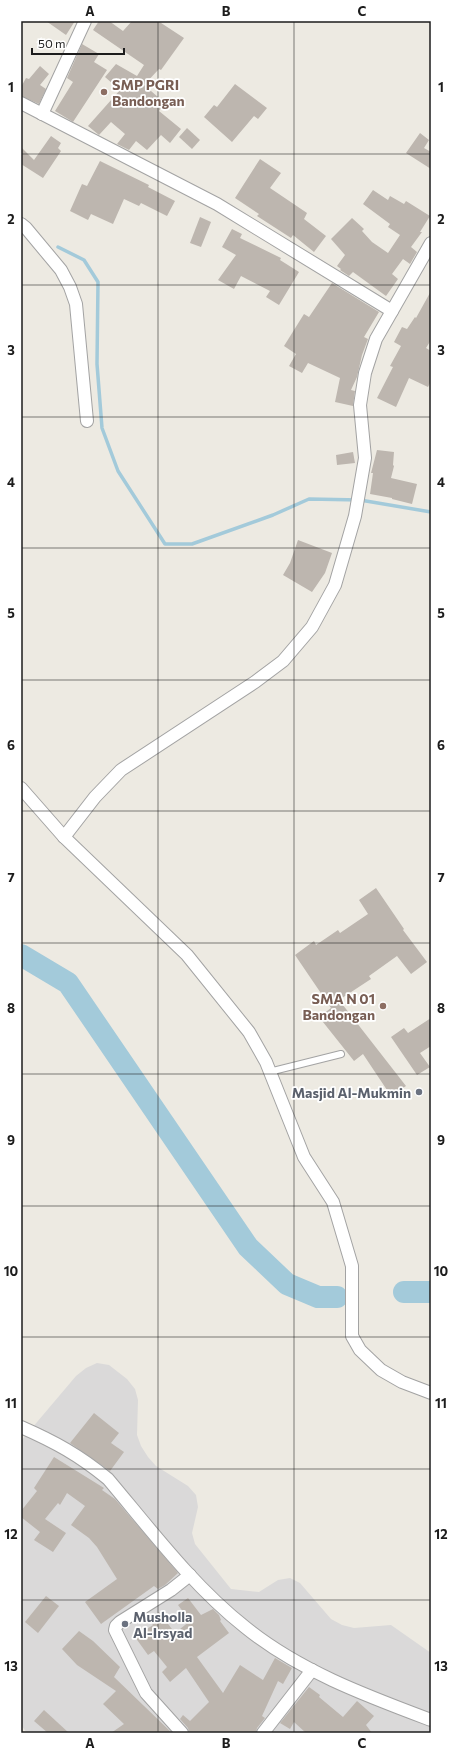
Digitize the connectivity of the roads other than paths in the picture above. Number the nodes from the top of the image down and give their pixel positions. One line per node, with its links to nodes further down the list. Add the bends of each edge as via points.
1 (85, 21): 3 (street)
2 (21, 103): 3 (street)
3 (42, 114): 6 (street, via 217,204)
4 (21, 224): 7 (street, via 57,265 70,287 76,304)
5 (431, 242): 6 (street)
6 (392, 311): 9 (street, via 376,340 365,373 360,405 365,458 355,516 335,586 312,627 282,660 255,682 121,770 95,797)
7 (88, 421)
8 (21, 788): 9 (street)
9 (64, 837): 11 (street, via 187,955 250,1032)
10 (341, 1054): 11 (lane)
11 (269, 1072): 12 (street, via 304,1157 333,1202 349,1249 353,1286 352,1336 360,1350 382,1370 402,1382)
12 (431, 1393)
13 (21, 1427): 14 (street, via 54,1441 108,1479)
14 (190, 1574): 15 (street, via 216,1602 245,1627); 17 (street, via 172,1590 120,1622 115,1630 146,1693)
15 (312, 1670): 16 (street, via 382,1702); 18 (street)
16 (431, 1720)
17 (182, 1733)
18 (263, 1733)

